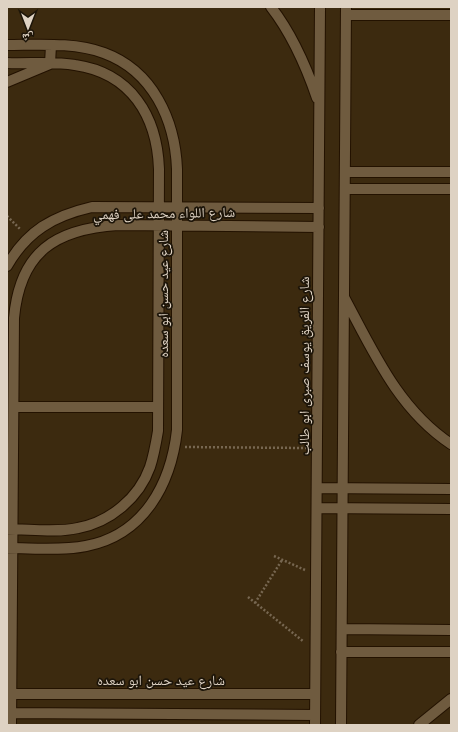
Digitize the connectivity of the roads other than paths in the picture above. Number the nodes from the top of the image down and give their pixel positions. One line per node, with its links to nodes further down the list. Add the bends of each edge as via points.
1 (271, 7): 12 (street, via 294,43)
2 (320, 7): 12 (street, شارع الفريق يوسف صبرى ابو طالب)
3 (346, 11): 4 (street); 15 (street)
4 (451, 15)
5 (7, 45): 6 (street, شارع عيد حسن ابو سعده)
6 (51, 45): 8 (street); 9 (street, شارع عيد حسن ابو سعده, via 104,53)
7 (7, 63): 8 (street, شارع عيد حسن ابو سعده)
8 (50, 64): 10 (street); 11 (street, شارع عيد حسن ابو سعده, via 98,70)
9 (128, 65): 11 (street); 13 (street, شارع عيد حسن ابو سعده, via 158,98)
10 (7, 82)
11 (119, 82): 14 (street, شارع عيد حسن ابو سعده, via 144,108)
12 (319, 105): 21 (street, شارع الفريق يوسف صبرى ابو طالب)
13 (168, 118): 14 (street); 20 (street, شارع عيد حسن ابو سعده, via 176,152)
14 (152, 125): 19 (street, شارع عيد حسن ابو سعده, via 159,154)
15 (345, 172): 16 (street); 17 (street)
16 (451, 172)
17 (345, 190): 18 (street); 26 (street)
18 (451, 190)
19 (159, 207): 20 (street, شارع اللواء محمد على فهمي); 22 (street, شارع عيد حسن ابو سعده); 25 (street, شارع اللواء محمد على فهمي, via 92,207 62,216 28,236)
20 (177, 207): 21 (street, شارع اللواء محمد على فهمي); 23 (street, شارع عيد حسن ابو سعده)
21 (319, 208): 24 (street, شارع الفريق يوسف صبرى ابو طالب)
22 (159, 226): 23 (street, شارع اللواء محمد على فهمي); 27 (street, شارع عيد حسن ابو سعده); 32 (street, شارع اللواء محمد على فهمي, via 95,227 73,232 53,242 36,257 24,275 16,296)
23 (177, 226): 24 (street, شارع اللواء محمد على فهمي); 28 (street, شارع عيد حسن ابو سعده)
24 (319, 226): 34 (street, شارع الفريق يوسف صبرى ابو طالب)
25 (7, 266)
26 (344, 296): 33 (street, via 398,394 419,417); 35 (street)
27 (158, 321): 28 (street); 29 (street, شارع عيد حسن ابو سعده)
28 (177, 321): 30 (street, شارع عيد حسن ابو سعده)
29 (158, 344): 30 (street); 31 (street, شارع عيد حسن ابو سعده)
30 (177, 344): 41 (street, شارع عيد حسن ابو سعده, via 175,447 168,474 155,500 137,521 114,537 87,546 59,549)
31 (158, 406): 32 (street); 40 (street, شارع عيد حسن ابو سعده, via 158,431 150,467 142,485 130,500 97,522 78,528)
32 (14, 407): 40 (street, شارع اللواء محمد على فهمي)
33 (451, 444)
34 (317, 488): 35 (street); 37 (street, شارع الفريق يوسف صبرى ابو طالب)
35 (342, 488): 36 (street); 38 (street)
36 (451, 489)
37 (317, 508): 38 (street); 47 (street, شارع الفريق يوسف صبرى ابو طالب)
38 (342, 508): 39 (street); 42 (street)
39 (451, 509)
40 (10, 529): 41 (street, شارع اللواء محمد على فهمي)
41 (10, 548): 46 (street, شارع اللواء محمد على فهمي)
42 (342, 630): 43 (street); 44 (street)
43 (451, 630)
44 (341, 652): 45 (street); 52 (street)
45 (451, 652)
46 (9, 694): 47 (street, شارع عيد حسن ابو سعده); 49 (street, شارع اللواء محمد على فهمي)
47 (315, 694): 50 (street, شارع الفريق يوسف صبرى ابو طالب)
48 (451, 699): 53 (street)
49 (9, 713): 50 (street); 51 (street, شارع اللواء محمد على فهمي)
50 (315, 720)
51 (11, 725)
52 (341, 725)
53 (420, 725)

